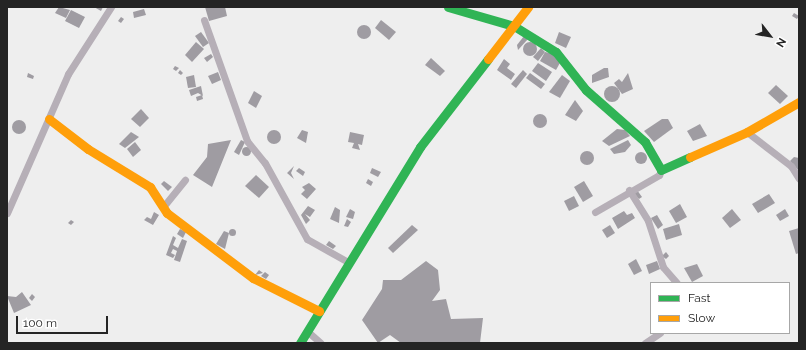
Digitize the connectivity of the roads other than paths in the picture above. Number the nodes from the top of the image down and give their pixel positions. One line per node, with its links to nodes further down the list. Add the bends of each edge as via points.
1 (111, 7): 7 (street, via 68,74)
2 (448, 7): 5 (street)
3 (528, 7): 5 (street)
4 (204, 20): 16 (street, via 248,140 265,163 307,239)
5 (514, 26): 9 (street, via 556,52 586,90 645,142); 16 (street, via 420,147)
6 (799, 102): 8 (street)
7 (49, 119): 13 (street, via 88,149 150,187); 15 (street)
8 (748, 132): 9 (street); 10 (street, via 791,166)
9 (661, 170): 12 (street, via 659,175)
10 (799, 179)
11 (185, 180): 13 (street)
12 (629, 190): 14 (street); 17 (street, via 648,221 662,267)
13 (163, 207): 18 (street, via 186,229 253,278)
14 (595, 212)
15 (7, 213)
16 (348, 262): 18 (street)
17 (676, 282)
18 (319, 311): 19 (street)
19 (307, 331): 21 (street); 22 (street)
20 (658, 334): 23 (street)
21 (300, 343)
22 (321, 343)
23 (645, 343)

